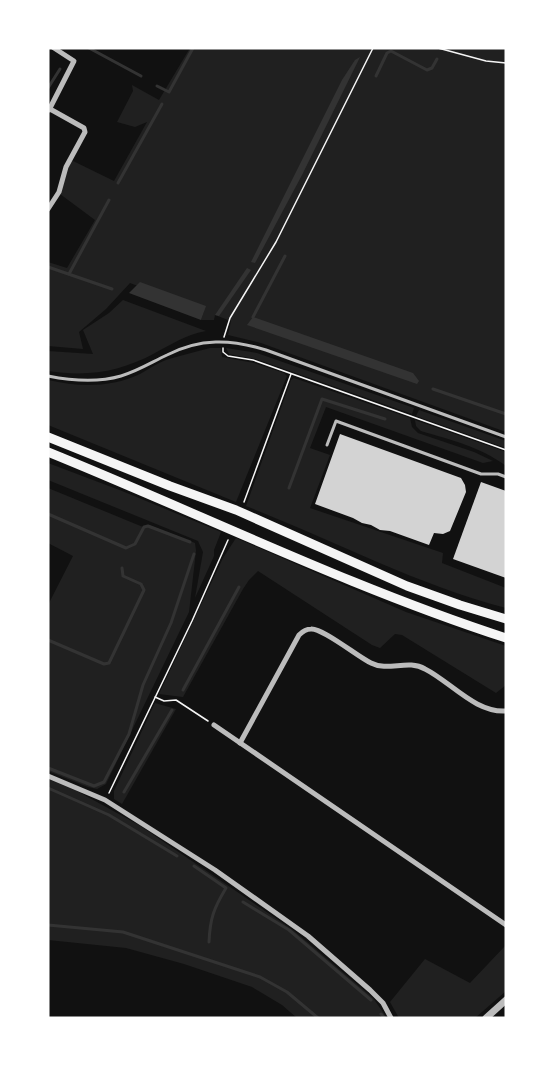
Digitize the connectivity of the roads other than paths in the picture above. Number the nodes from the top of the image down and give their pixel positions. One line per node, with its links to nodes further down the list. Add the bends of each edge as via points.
1 (54, 48): 2 (street, via 74,61)
2 (49, 110): 3 (street, via 85,132)
3 (48, 209)
4 (48, 376): 5 (lane, via 81,381 114,378 189,346 224,341 266,350)
5 (506, 436)
6 (48, 438): 10 (highway, via 236,510 407,586)
7 (327, 446): 9 (lane, via 336,421 481,474)
8 (48, 452): 11 (highway, via 372,590)
9 (506, 477)
10 (506, 619)
11 (506, 638)
12 (506, 711): 14 (street, via 485,709 424,667 372,664 311,628 299,636)
13 (214, 725): 14 (street)
14 (240, 743): 16 (street)
15 (48, 776): 18 (street, via 105,800 215,870 308,936 370,990)
16 (506, 925)
17 (506, 1000): 19 (street)
18 (392, 1018)
19 (486, 1018)

